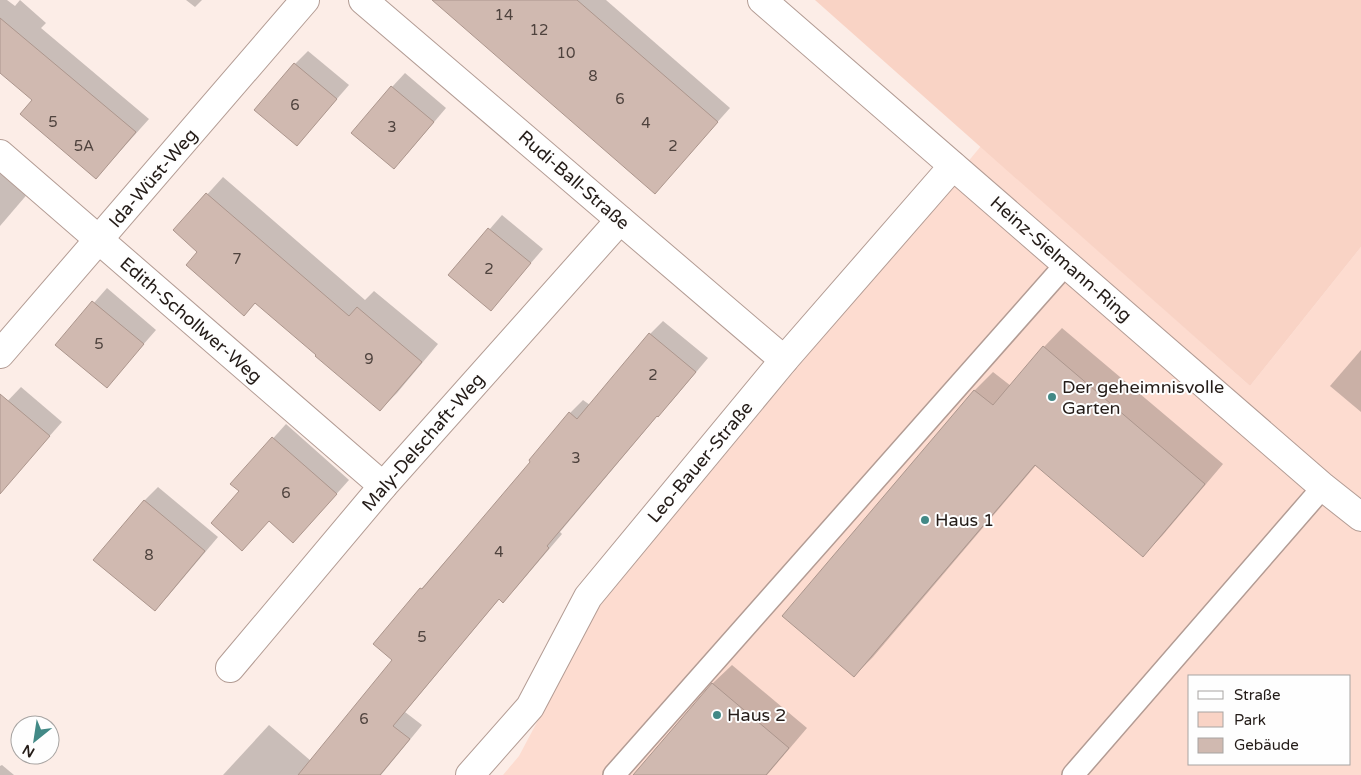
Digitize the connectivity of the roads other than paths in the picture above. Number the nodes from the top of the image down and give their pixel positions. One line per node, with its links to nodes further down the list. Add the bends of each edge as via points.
1 (305, 0): 7 (street, Ida-Wüst-Weg)
2 (363, 0): 6 (street, Rudi-Ball-Straße)
3 (762, 0): 5 (street, Heinz-Sielmann-Ring)
4 (0, 154): 7 (street, Edith-Schollwer-Weg)
5 (953, 166): 8 (street, Heinz-Sielmann-Ring); 10 (street, Leo-Bauer-Straße)
6 (620, 220): 10 (street, Rudi-Ball-Straße); 11 (street, Maly-Delschaft-Weg)
7 (99, 241): 9 (street, Ida-Wüst-Weg); 11 (street, Edith-Schollwer-Weg)
8 (1066, 264): 12 (street, Heinz-Sielmann-Ring); 16 (lane)
9 (0, 354)
10 (784, 360): 15 (street, Leo-Bauer-Straße, via 588,597 530,707)
11 (383, 486): 14 (street, Maly-Delschaft-Weg)
12 (1323, 487): 13 (street, Heinz-Sielmann-Ring); 17 (lane)
13 (1361, 517)
14 (230, 668)
15 (470, 775)
16 (614, 775)
17 (1073, 775)

